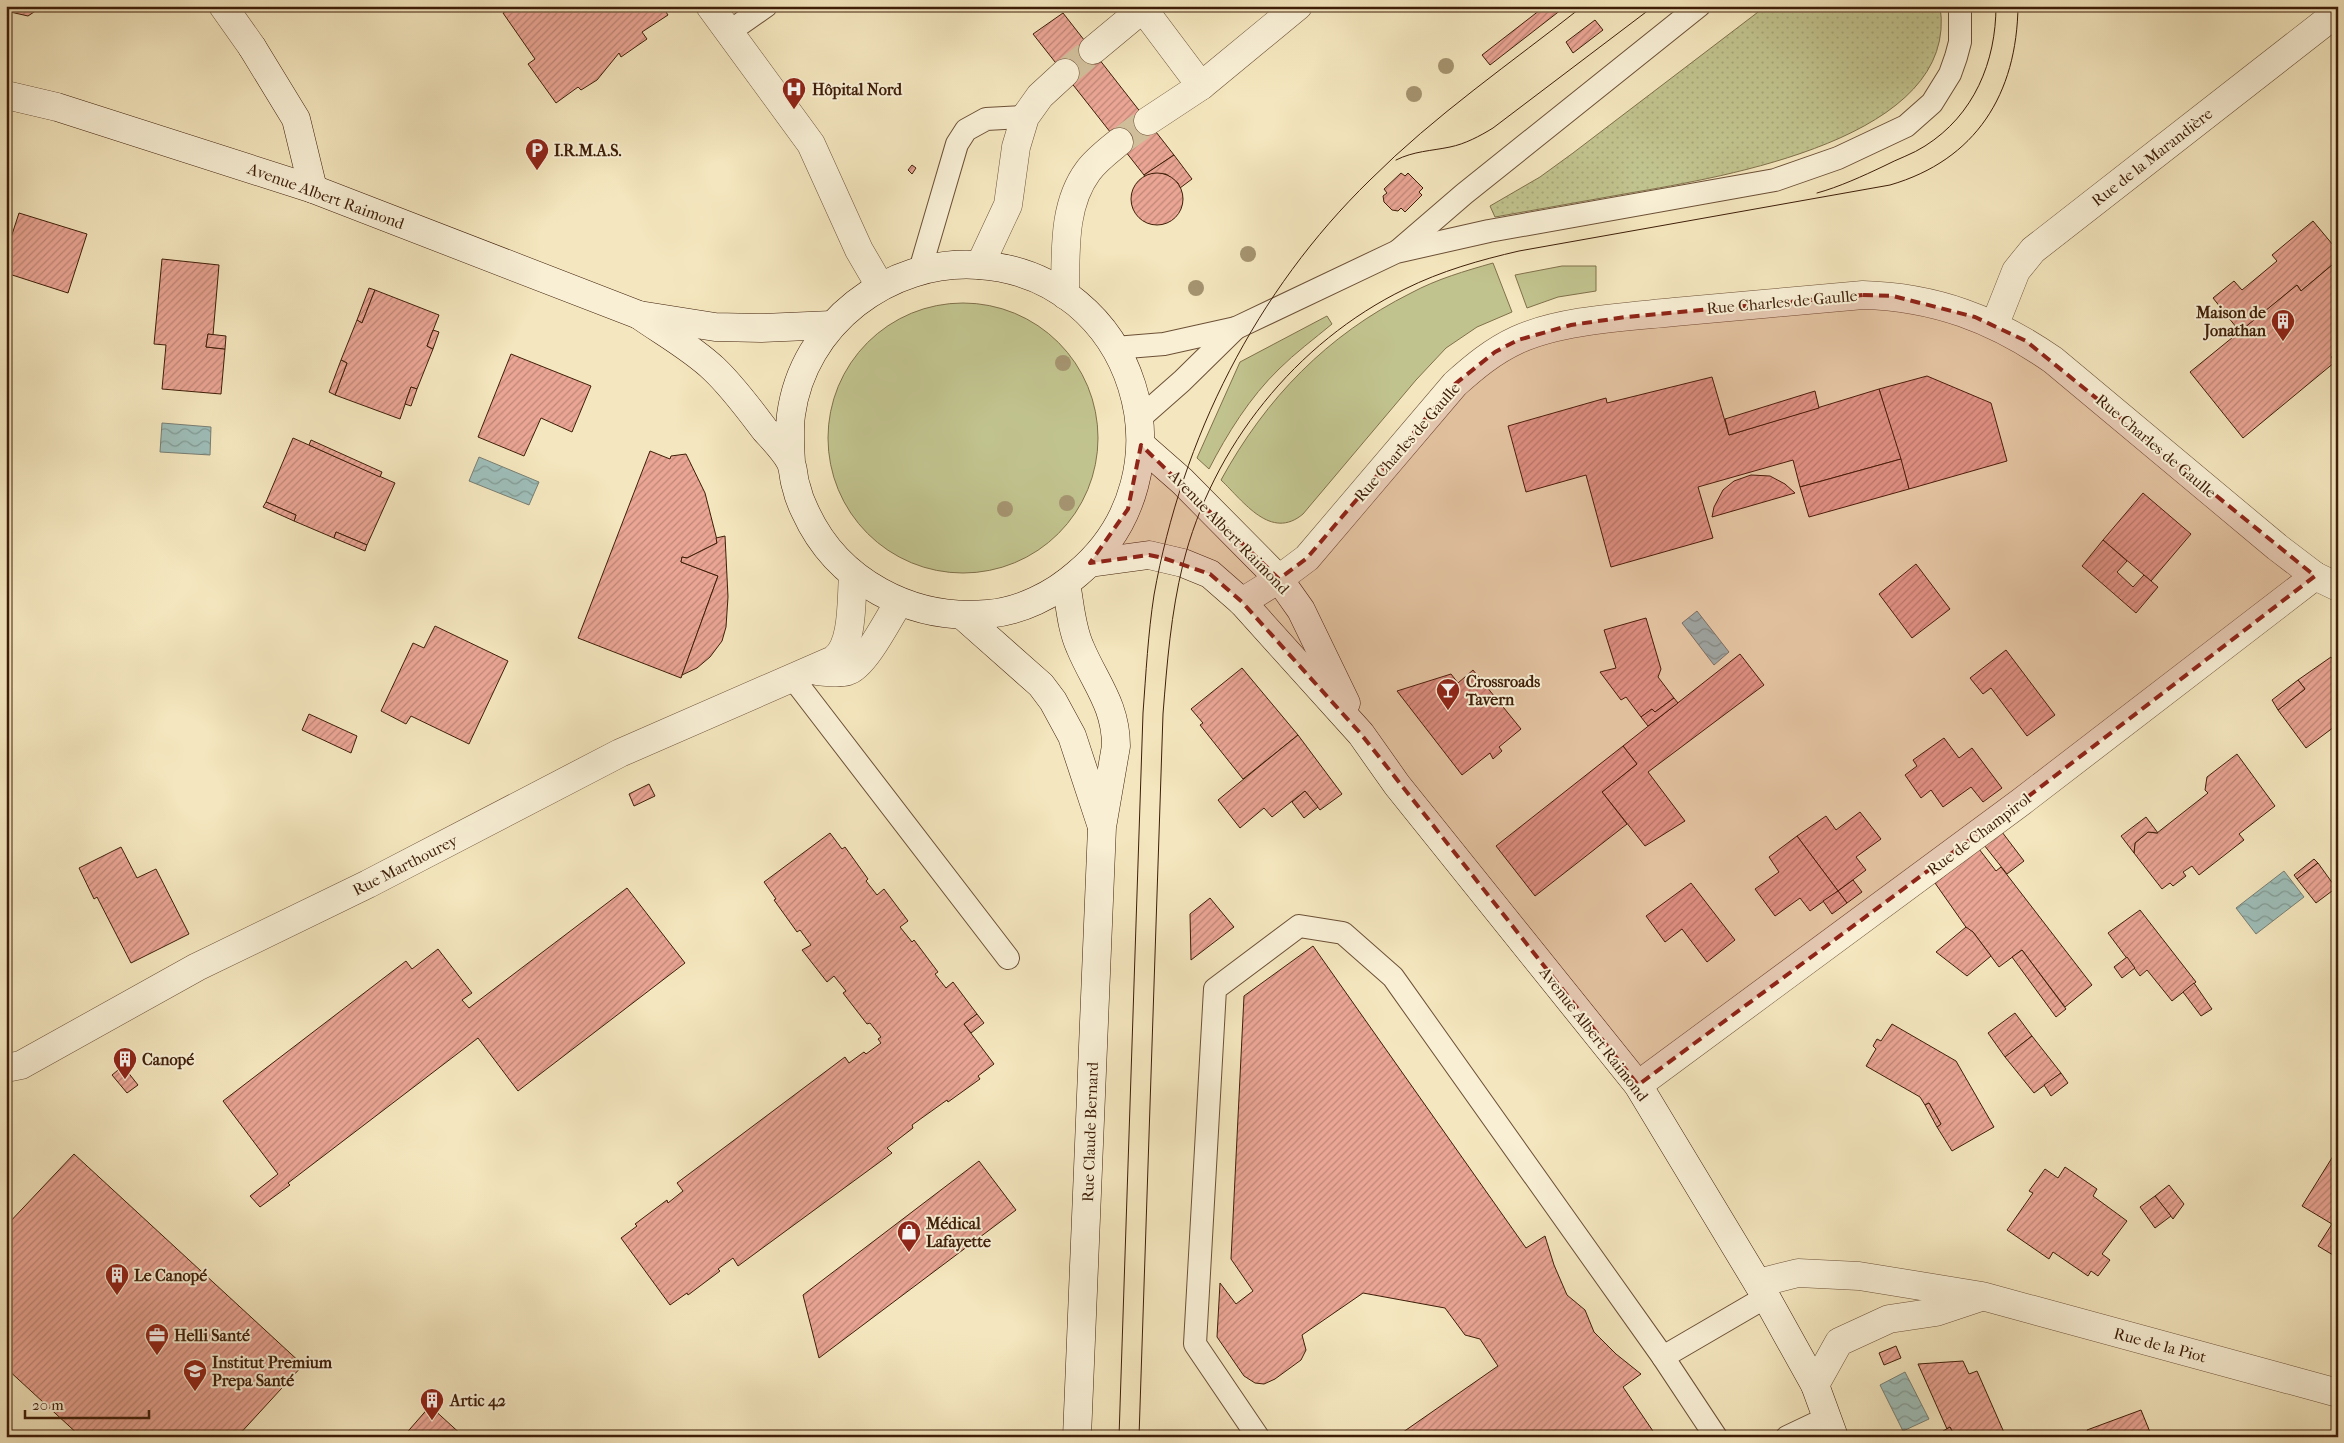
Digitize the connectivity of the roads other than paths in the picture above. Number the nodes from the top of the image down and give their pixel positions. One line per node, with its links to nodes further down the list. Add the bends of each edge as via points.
1 (223, 6): 17 (street, via 296,120)
2 (710, 6): 9 (street)
3 (766, 6): 9 (lane)
4 (1298, 6): 12 (street)
5 (1699, 6): 18 (lane)
6 (1960, 6): 18 (lane, via 1960,42 1956,57 1950,74 1932,103 1906,126 1838,158 1775,180 1489,231)
7 (1143, 7): 10 (street); 12 (street)
8 (2338, 12): 24 (street, Rue de la Marandière, via 2033,250 2016,271)
9 (729, 32): 21 (street, via 811,144 859,250)
10 (1093, 50)
11 (1065, 73): 14 (street, via 1040,96)
12 (1201, 86): 15 (street)
13 (6, 95): 17 (street, Avenue Albert Raimond, via 57,107)
14 (1025, 117): 19 (street, via 1018,140 1008,205); 20 (lane, via 986,119 966,130 957,144)
15 (1148, 121)
16 (1119, 142): 22 (street, via 1088,170 1076,192 1067,230)
17 (313, 188): 23 (street, Avenue Albert Raimond)
18 (1396, 252): 26 (lane)
19 (980, 265): 20 (street, via 954,264); 22 (street, via 1024,275)
20 (920, 270): 21 (street)
21 (880, 286): 25 (street, via 854,303)
22 (1065, 295): 27 (street, via 1093,319)
23 (639, 315): 25 (street, Avenue Albert Raimond, via 722,327); 30 (street, Avenue Albert Raimond, via 712,367)
24 (1995, 324): 33 (street, Rue Charles de Gaulle, via 1920,300 1863,295 1626,316 1571,325 1518,340 1494,352 1455,384 1307,558); 34 (street, Rue Charles de Gaulle, via 2053,360 2277,547)
25 (832, 325): 30 (street, via 810,359 797,389 791,412)
26 (1236, 328): 27 (lane, via 1164,344); 28 (lane)
27 (1115, 348): 28 (street, via 1132,381)
28 (1140, 418): 29 (street)
29 (1141, 445): 31 (street, via 1138,474 1128,509 1105,547); 33 (street, Avenue Albert Raimond, via 1182,481)
30 (791, 462): 32 (street, via 796,487 814,528 834,557)
31 (1090, 563): 35 (street); 37 (street, Avenue Albert Raimond, via 1149,555 1163,558 1210,574)
32 (853, 575): 36 (street); 39 (street, Rue Marthourey, via 844,650 833,660)
33 (1279, 580): 37 (street, Rue Charles de Gaulle); 40 (street, Avenue Albert Raimond, via 1300,610)
34 (2327, 582): 44 (street, Rue de Champirol, via 2021,802)
35 (1066, 583): 38 (street, via 1049,594 1012,609 992,614); 41 (street, Rue Claude Bernard, via 1079,646 1108,700 1116,733)
36 (899, 602): 38 (street, via 935,612); 39 (street, Rue Marthourey, via 857,667 840,673)
37 (1242, 602): 40 (street, Avenue Albert Raimond)
38 (962, 615): 41 (street, Rue Claude Bernard, via 1041,685 1054,701 1072,736)
39 (800, 674): 42 (lane); 43 (street, Rue Marthourey, via 620,754 368,884 197,967 21,1065)
40 (1361, 734): 44 (street, Avenue Albert Raimond, via 1397,785)
41 (1102, 827): 51 (street, Rue Claude Bernard)
42 (1008, 958)
43 (6, 1068)
44 (1638, 1085): 45 (street, Avenue Albert Raimond)
45 (1762, 1290): 46 (street, Rue de la Piot, via 1798,1273 1859,1276); 47 (lane); 48 (street, Avenue Albert Raimond)
46 (1982, 1296): 48 (street, via 1936,1312 1889,1320 1839,1342); 49 (street, Rue de la Piot)
47 (1662, 1357): 52 (lane, via 1392,977 1343,933 1299,926 1215,989 1195,1344); 53 (lane)
48 (1814, 1384): 50 (street, Avenue Albert Raimond)
49 (2338, 1393)
50 (1831, 1427): 54 (lane)
51 (1077, 1437)
52 (1258, 1437)
53 (1716, 1437)
54 (1787, 1437)

